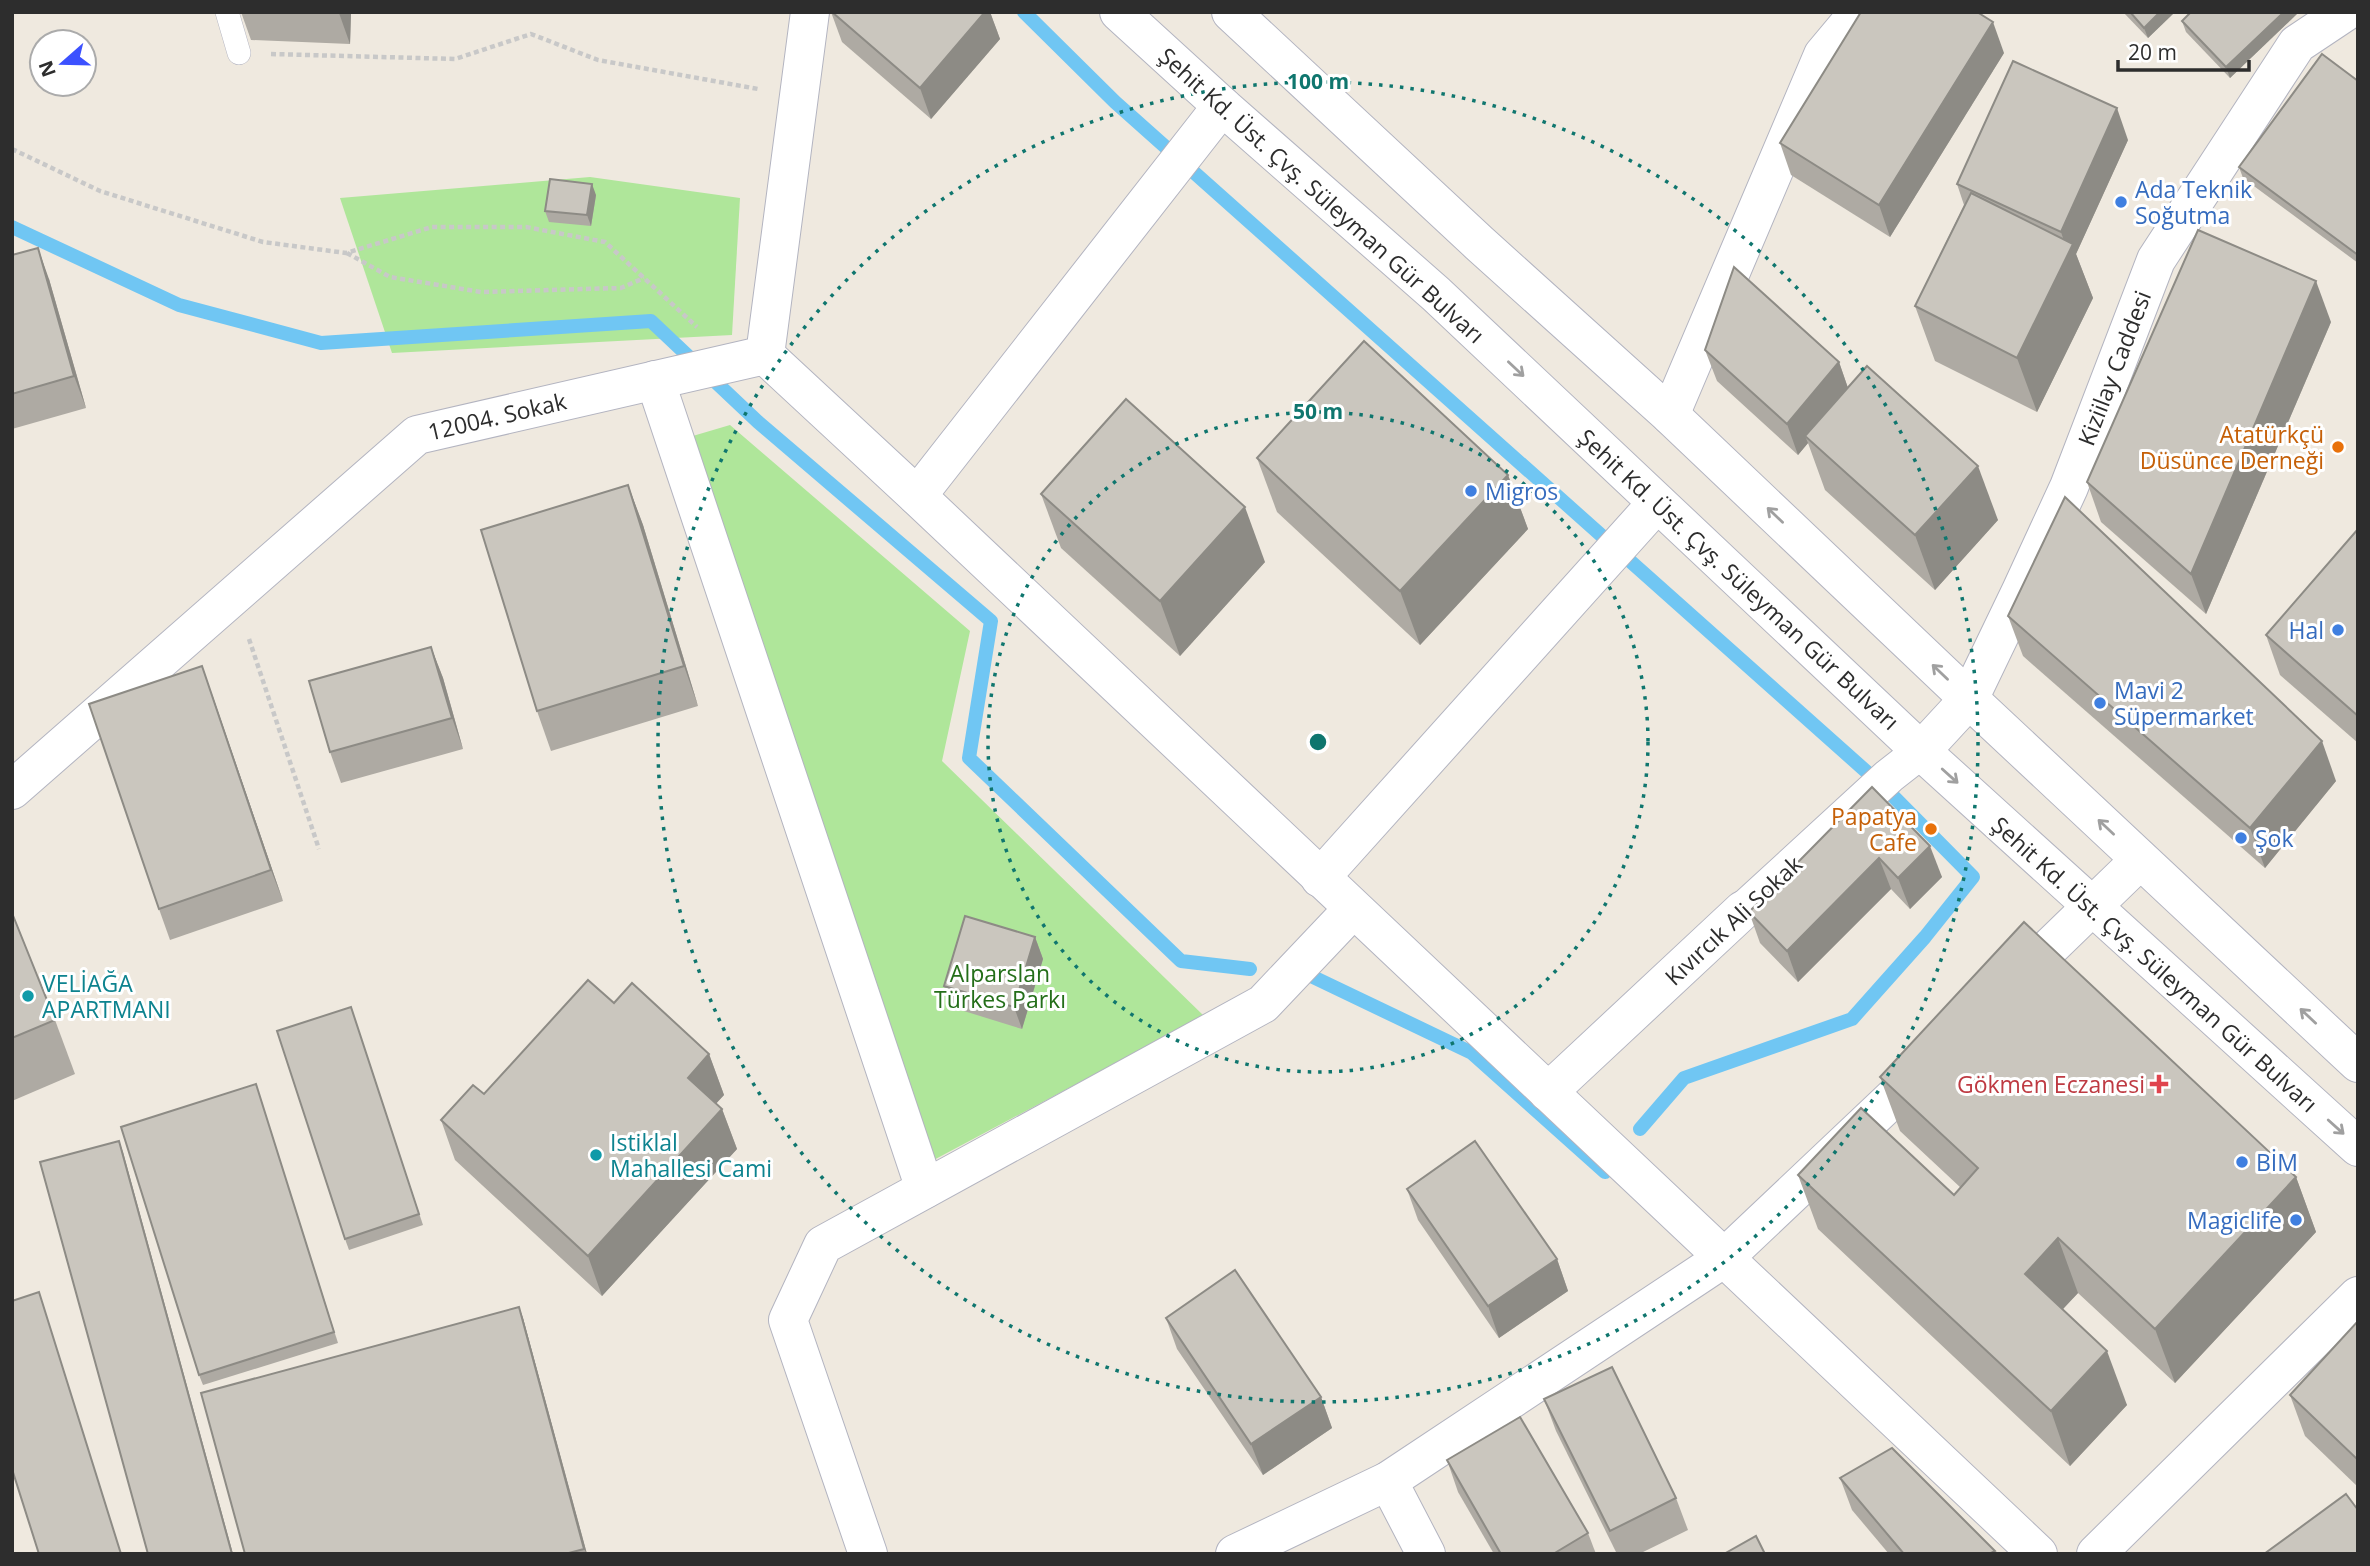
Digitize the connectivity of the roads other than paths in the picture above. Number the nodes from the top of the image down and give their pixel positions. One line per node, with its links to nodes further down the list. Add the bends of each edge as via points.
1 (227, 12): 7 (lane)
2 (810, 12): 9 (street, via 800,97)
3 (1119, 12): 8 (street, Şehit Kd. Üst. Çvş. Süleyman Gür Bulvarı)
4 (1231, 12): 11 (street)
5 (1859, 12): 11 (street, via 1823,55)
6 (2345, 12): 14 (street, Kiziilay Caddesi, via 2297,44 2156,260 2068,487)
7 (239, 53)
8 (1222, 106): 12 (street); 13 (street, Şehit Kd. Üst. Çvş. Süleyman Gür Bulvarı, one-way to 13, via 1436,294)
9 (737, 362): 10 (street, 12004. Sokak); 12 (street)
10 (663, 378): 16 (street, 12004. Sokak, via 417,435); 27 (street)
11 (1670, 415): 14 (street, one-way to 11)
12 (917, 496): 18 (street)
13 (1646, 514): 15 (street, Şehit Kd. Üst. Çvş. Süleyman Gür Bulvarı); 18 (street)
14 (1969, 699): 15 (street, Kiziilay Caddesi); 17 (street, one-way to 14)
15 (1922, 751): 19 (street, Şehit Kd. Üst. Çvş. Süleyman Gür Bulvarı, one-way to 19); 21 (street, Kıvırcık Ali Sokak)
16 (12, 790)
17 (2140, 860): 19 (street); 24 (street, one-way to 17)
18 (1320, 878): 20 (street)
19 (2091, 905): 22 (street); 26 (street, Şehit Kd. Üst. Çvş. Süleyman Gür Bulvarı, one-way to 26)
20 (1353, 909): 25 (street); 27 (street, via 1263,1004)
21 (1742, 910): 25 (street, Kıvırcık Ali Sokak)
22 (1990, 1006)
23 (1951, 1043): 28 (street)
24 (2358, 1063)
25 (1548, 1092): 28 (street)
26 (2358, 1147)
27 (925, 1189): 31 (street, via 823,1245 788,1320)
28 (1724, 1258): 30 (street); 34 (street)
29 (2358, 1296): 35 (street)
30 (1388, 1481): 32 (street); 33 (street)
31 (868, 1554)
32 (1235, 1554)
33 (1426, 1554)
34 (2038, 1554)
35 (2096, 1554)

